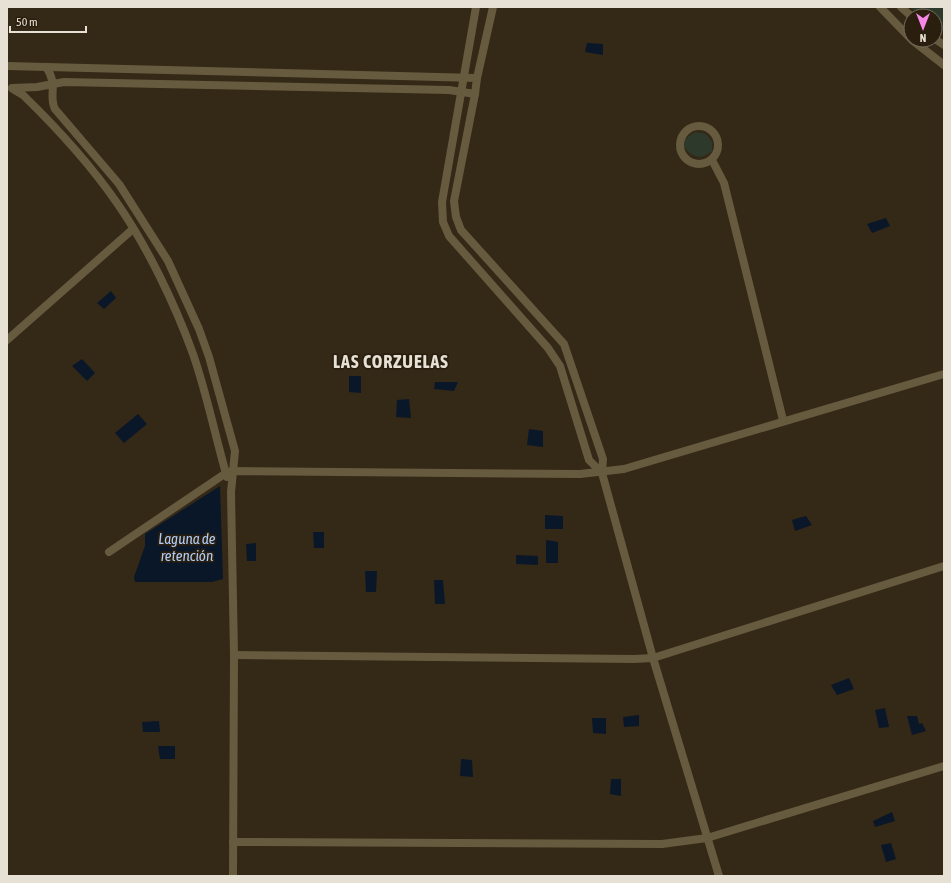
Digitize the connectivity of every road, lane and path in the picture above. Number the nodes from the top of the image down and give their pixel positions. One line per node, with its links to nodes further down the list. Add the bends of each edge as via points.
1 (476, 7): 9 (street)
2 (493, 7): 10 (street)
3 (880, 7): 4 (street)
4 (903, 30)
5 (923, 48): 6 (street)
6 (944, 65)
7 (7, 66): 8 (street)
8 (46, 67): 9 (street); 11 (street)
9 (462, 76): 10 (street); 13 (street)
10 (477, 78): 14 (street)
11 (54, 83): 12 (street, via 37,87); 13 (street); 20 (street, via 55,109 119,184 168,261 184,294 209,357 235,451)
12 (9, 87): 16 (street, via 24,95 78,153 117,203)
13 (460, 92): 14 (street); 21 (street, via 442,202 443,222 449,236 556,360 565,380 589,460)
14 (474, 94): 21 (street, via 454,200 456,217 461,230 564,344 603,459)
15 (712, 160): 15 (street, via 718,149 716,136 700,126 683,134 680,146 684,158 694,164); 19 (street, via 724,183)
16 (133, 229): 17 (street); 20 (street, via 171,301 193,354)
17 (7, 340)
18 (944, 374): 19 (street)
19 (783, 420): 21 (street, via 624,469)
20 (229, 472): 21 (street); 22 (street); 24 (street)
21 (602, 473): 25 (street)
22 (109, 552)
23 (944, 566): 25 (street)
24 (234, 655): 25 (street); 28 (street)
25 (653, 658): 27 (street)
26 (944, 766): 27 (street)
27 (707, 838): 28 (street, via 662,844); 30 (street)
28 (233, 842): 29 (street)
29 (233, 876)
30 (719, 876)

